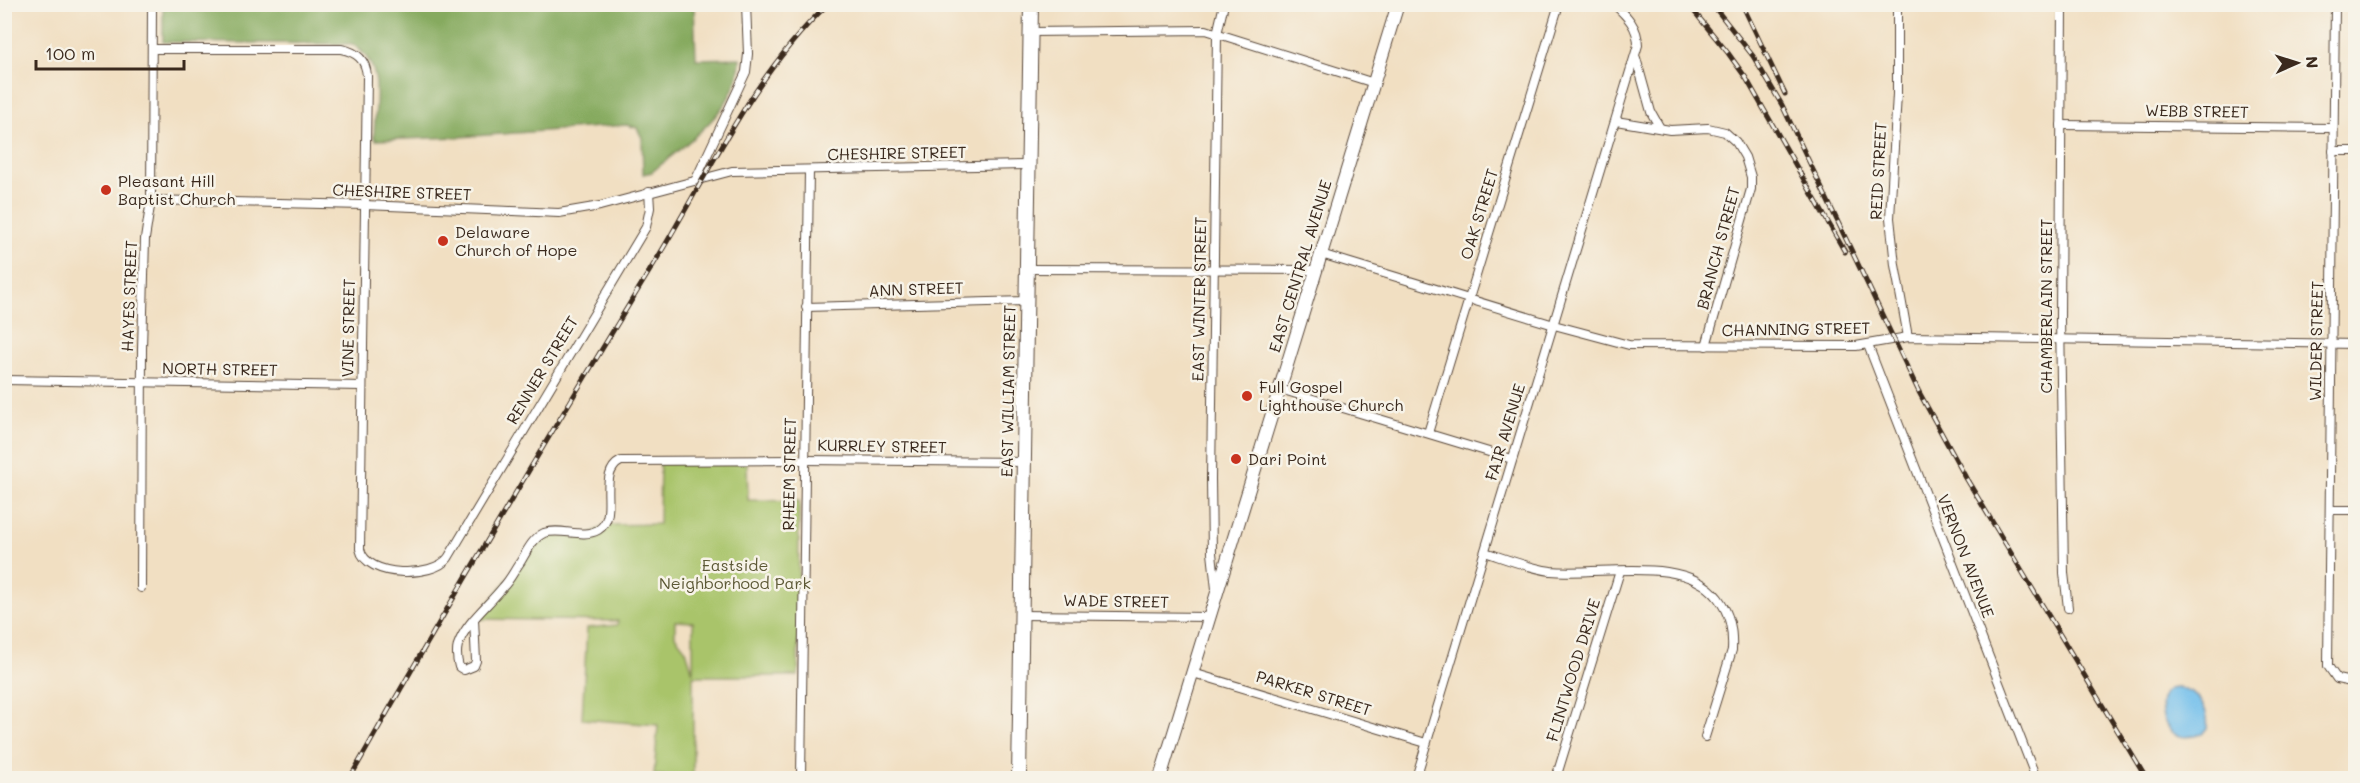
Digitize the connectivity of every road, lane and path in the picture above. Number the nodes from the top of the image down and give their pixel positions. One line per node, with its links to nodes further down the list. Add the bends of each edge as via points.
1 (152, 4): 13 (street, HAYES STREET)
2 (746, 4): 24 (street, via 746,72)
3 (1031, 4): 11 (highway, EAST WILLIAM STREET)
4 (1224, 4): 12 (street, EAST WINTER STREET)
5 (1398, 4): 15 (main road, EAST CENTRAL AVENUE)
6 (1559, 4): 32 (street, OAK STREET)
7 (1614, 4): 14 (street, via 1637,32)
8 (1897, 4): 36 (street, REID STREET, via 1890,218 1894,265)
9 (2062, 4): 17 (street, CHAMBERLAIN STREET)
10 (2335, 4): 19 (street, WILDER STREET)
11 (1030, 32): 12 (street, via 1159,29 1206,30); 22 (highway, EAST WILLIAM STREET)
12 (1217, 34): 15 (street); 30 (street, EAST WINTER STREET)
13 (152, 49): 26 (street, HAYES STREET); 27 (street, VINE STREET, via 341,49 361,58 367,76)
14 (1635, 56): 16 (street, FAIR AVENUE); 18 (street, via 1651,112)
15 (1374, 83): 28 (main road, EAST CENTRAL AVENUE)
16 (1616, 121): 18 (street, BRANCH STREET); 35 (street, FAIR AVENUE)
17 (2061, 125): 19 (street, WEBB STREET); 37 (street, CHAMBERLAIN STREET)
18 (1660, 128): 41 (street, BRANCH STREET, via 1720,130 1733,137 1748,164 1751,189)
19 (2333, 128): 20 (street, WILDER STREET)
20 (2333, 151): 21 (street); 38 (street, WILDER STREET)
21 (2355, 151)
22 (1027, 165): 23 (street, CHESHIRE STREET); 29 (highway, EAST WILLIAM STREET)
23 (809, 170): 24 (street, CHESHIRE STREET, via 732,171); 34 (street, RHEEM STREET)
24 (696, 179): 25 (street)
25 (649, 192): 27 (street, CHESHIRE STREET, via 559,213); 53 (street, RENNER STREET, via 646,227 448,558 437,567)
26 (151, 200): 27 (street, CHESHIRE STREET); 43 (street, HAYES STREET, via 145,239)
27 (364, 205): 44 (street, VINE STREET)
28 (1321, 254): 31 (main road, EAST CENTRAL AVENUE); 32 (street, CHANNING STREET)
29 (1027, 269): 30 (street); 33 (highway, EAST WILLIAM STREET)
30 (1214, 269): 31 (street); 56 (street, EAST WINTER STREET, via 1211,479)
31 (1316, 270): 45 (main road, EAST CENTRAL AVENUE)
32 (1469, 299): 35 (street, CHANNING STREET); 46 (street, OAK STREET)
33 (1026, 301): 34 (street, ANN STREET); 49 (highway, EAST WILLIAM STREET)
34 (806, 307): 48 (street, RHEEM STREET)
35 (1554, 325): 41 (street, CHANNING STREET, via 1629,345); 47 (street, FAIR AVENUE)
36 (1908, 337): 37 (street, CHANNING STREET); 40 (street, CHANNING STREET)
37 (2060, 340): 38 (street, CHANNING STREET); 57 (street, CHAMBERLAIN STREET)
38 (2330, 343): 39 (street, CHANNING STREET); 50 (street, WILDER STREET)
39 (2355, 344)
40 (1868, 345): 41 (street, CHANNING STREET); 70 (street, VERNON AVENUE)
41 (1706, 346)
42 (4, 380): 43 (street, NORTH STREET)
43 (141, 381): 44 (street, NORTH STREET); 55 (street, HAYES STREET)
44 (362, 386): 53 (street, VINE STREET, via 361,555 371,566)
45 (1280, 389): 46 (street); 56 (main road, EAST CENTRAL AVENUE)
46 (1428, 433): 47 (street)
47 (1512, 459): 52 (street, FAIR AVENUE)
48 (804, 460): 49 (street, KURRLEY STREET); 60 (street, KURRLEY STREET, via 631,459 615,464 609,472 607,519 602,527 596,532 543,534 531,544 505,586); 65 (street, RHEEM STREET)
49 (1024, 462): 58 (highway, EAST WILLIAM STREET)
50 (2330, 510): 51 (street); 62 (street, WILDER STREET, via 2328,666 2333,676)
51 (2355, 510)
52 (1485, 552): 54 (street, via 1551,571); 64 (street, FAIR AVENUE)
53 (401, 571)
54 (1620, 571): 63 (street, via 1683,574 1706,586 1724,606 1732,627 1732,650); 69 (street, FLINTWOOD DRIVE)
55 (141, 588)
56 (1216, 595): 59 (main road, EAST CENTRAL AVENUE)
57 (2068, 608)
58 (1022, 615): 59 (street, WADE STREET); 66 (highway, EAST WILLIAM STREET)
59 (1210, 617): 61 (main road, EAST CENTRAL AVENUE)
60 (474, 619): 60 (street, via 458,646 459,667 464,670 476,661)
61 (1193, 673): 64 (street, PARKER STREET); 67 (main road, EAST CENTRAL AVENUE)
62 (2355, 683)
63 (1705, 737)
64 (1426, 743): 68 (street, FAIR AVENUE)
65 (801, 778)
66 (1019, 778)
67 (1160, 778)
68 (1416, 778)
69 (1556, 778)
70 (2036, 778)

